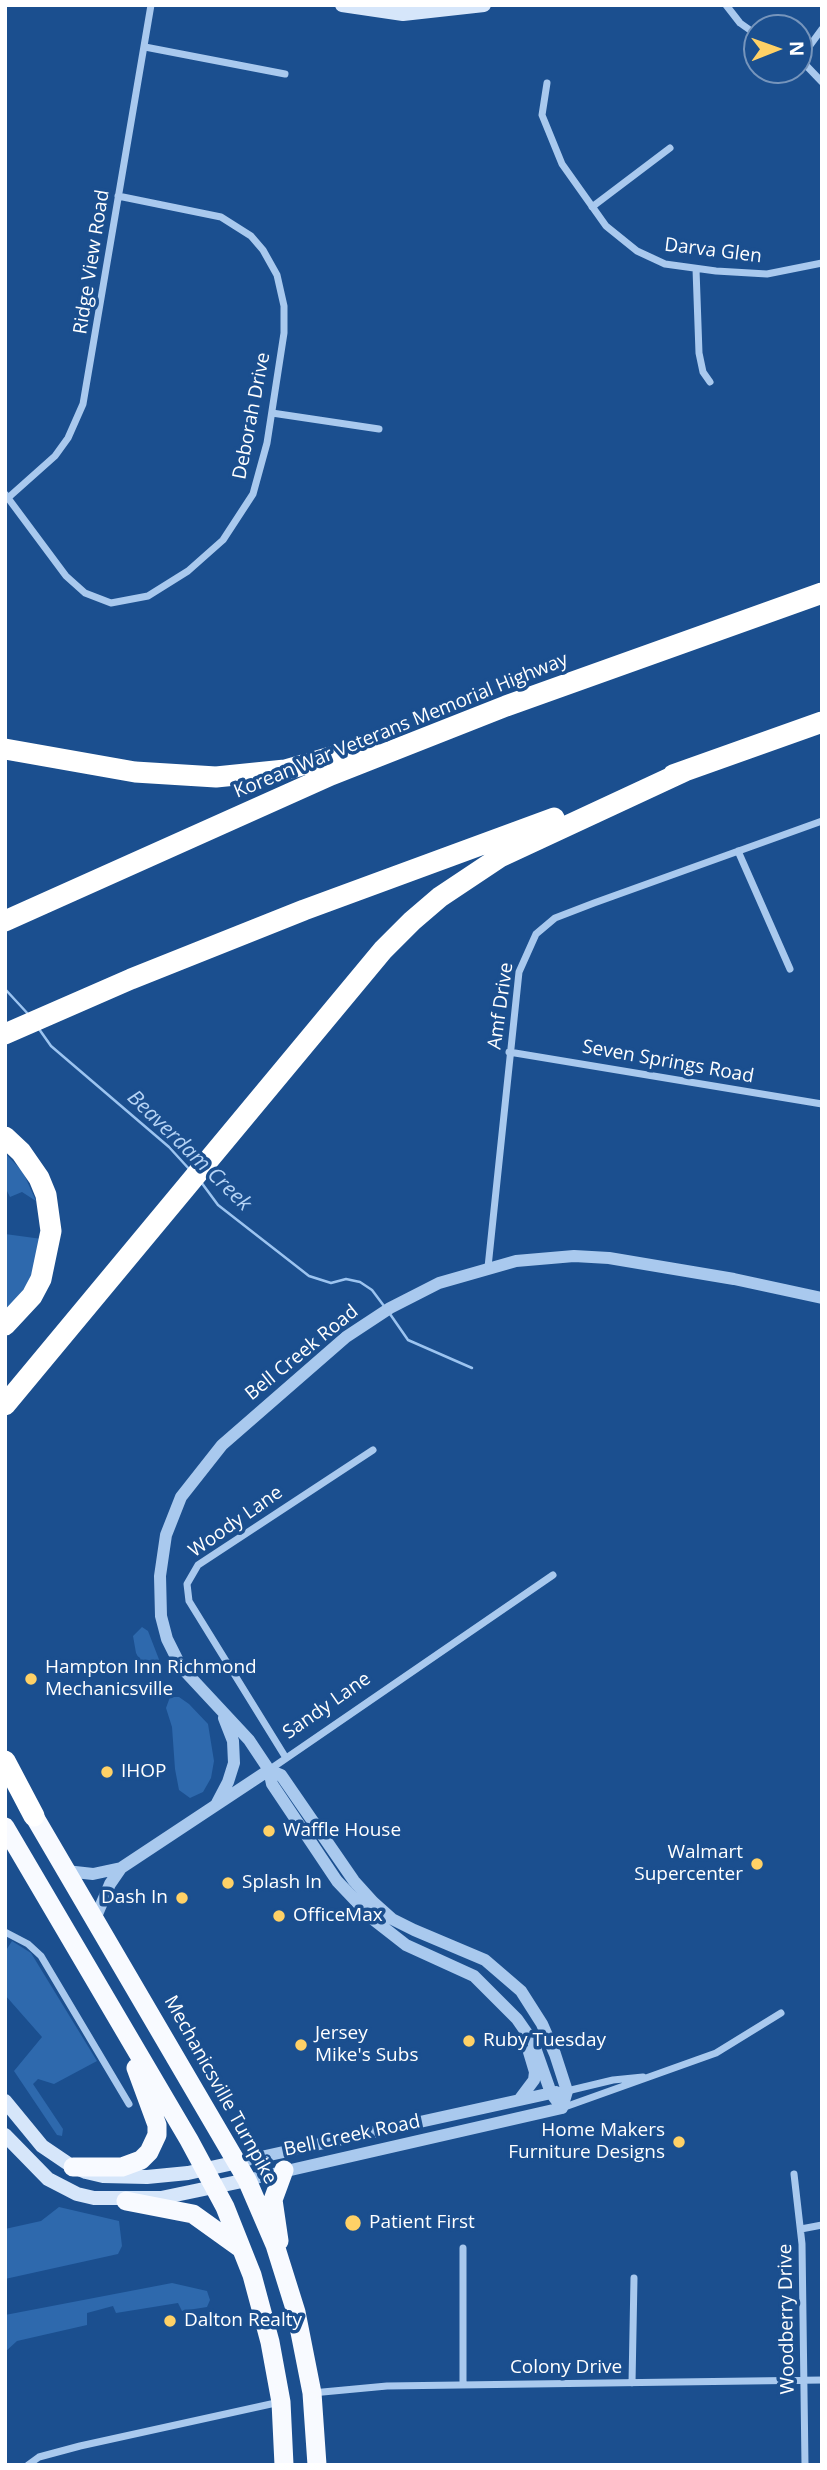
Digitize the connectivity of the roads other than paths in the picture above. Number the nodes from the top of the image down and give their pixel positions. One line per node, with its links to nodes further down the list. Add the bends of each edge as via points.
1 (151, 5): 6 (street, Ridge View Road)
2 (342, 5): 3 (main road, via 403,14)
3 (484, 5)
4 (726, 5): 5 (street)
5 (743, 25)
6 (145, 47): 7 (street); 10 (street, Ridge View Road)
7 (285, 74)
8 (547, 83): 11 (street, Darva Glen, via 541,106 544,127 562,164)
9 (670, 148): 11 (street)
10 (118, 196): 15 (street, Deborah Drive, via 221,217 263,250 277,275 284,306); 17 (street, Ridge View Road, via 83,404 55,456)
11 (592, 207): 13 (street, Darva Glen, via 606,226 637,251 665,264)
12 (822, 263): 13 (street, Darva Glen, via 767,274)
13 (696, 269): 14 (street, via 699,353)
14 (710, 382)
15 (272, 413): 16 (street); 17 (street, Deborah Drive, via 253,494 233,527 188,571 138,600 111,603 85,593)
16 (379, 429)
17 (7, 496)
18 (822, 593): 19 (highway, Korean War Veterans Memorial Highway)
19 (506, 706): 21 (highway, via 330,759 246,776 170,776); 25 (highway, Korean War Veterans Memorial Highway, via 206,829)
20 (822, 722): 22 (highway)
21 (5, 749)
22 (685, 771): 27 (highway, via 316,905); 34 (highway, via 509,853 440,897 383,950)
23 (822, 821): 24 (street, Amf Drive)
24 (738, 851): 26 (street); 28 (street, Amf Drive, via 545,925 522,960)
25 (5, 921)
26 (790, 969)
27 (5, 1034)
28 (509, 1052): 29 (street, Seven Springs Road); 31 (street, Amf Drive)
29 (822, 1104)
30 (5, 1137): 33 (highway, via 39,1178 51,1231 41,1279)
31 (488, 1267): 32 (street, Bell Creek Road, via 544,1258 609,1258); 37 (street, Bell Creek Road, via 419,1291 346,1337 216,1451 194,1477 171,1519 160,1576 164,1629 181,1667)
32 (822, 1298)
33 (5, 1325)
34 (5, 1405)
35 (373, 1450): 38 (street, Woody Lane, via 198,1565 187,1584 189,1601)
36 (553, 1575): 38 (street, Sandy Lane)
37 (215, 1703): 41 (street, Bell Creek Road); 42 (street, via 230,1730 234,1752 231,1774)
38 (286, 1758): 41 (street, Sandy Lane)
39 (5, 1761): 43 (highway)
40 (5, 1768): 43 (highway, Mechanicsville Turnpike)
41 (269, 1770): 42 (street, Sandy Lane); 51 (street, Bell Creek Road, via 272,1784 337,1881 374,1920 406,1945 474,1976); 53 (street, Bell Creek Road, via 281,1775 354,1881 392,1919 485,1960 521,1991 549,2039)
42 (215, 1806): 45 (street, Sandy Lane)
43 (34, 1816): 46 (highway, Mechanicsville Turnpike)
44 (5, 1827): 50 (highway)
45 (121, 1868): 46 (street, Sandy Lane, via 93,1874); 47 (street, Sandy Lane)
46 (66, 1871): 47 (highway, Mechanicsville Turnpike)
47 (95, 1919): 60 (highway, Mechanicsville Turnpike)
48 (6, 1935): 57 (street, via 28,1944 41,1956)
49 (781, 2013): 52 (street, via 725,2049)
50 (117, 2017): 61 (highway, via 154,2116 156,2135 149,2152 132,2165); 62 (highway)
51 (517, 2019): 54 (street, Bell Creek Road, via 533,2042); 55 (street, via 535,2072 530,2088)
52 (648, 2077): 53 (street); 58 (street)
53 (566, 2091): 54 (street, Bell Creek Road); 58 (street)
54 (551, 2093): 55 (street, Bell Creek Road); 58 (street, Bell Creek Road)
55 (519, 2100): 60 (street, Bell Creek Road)
56 (5, 2101): 61 (main road, Bell Creek Road, via 41,2146)
57 (129, 2104)
58 (562, 2108): 63 (street, Bell Creek Road)
59 (5, 2134): 67 (main road, Bell Creek Road, via 36,2169 60,2187 94,2198)
60 (238, 2162): 62 (main road, Bell Creek Road); 65 (highway, Mechanicsville Turnpike)
61 (74, 2167): 62 (main road, Bell Creek Road, via 125,2178)
62 (206, 2169): 66 (highway)
63 (284, 2170): 65 (street, Bell Creek Road); 72 (highway, via 273,2200)
64 (794, 2174): 69 (street, Woodberry Drive)
65 (247, 2180): 66 (main road, Bell Creek Road); 72 (highway, Mechanicsville Turnpike)
66 (216, 2188): 67 (main road, Bell Creek Road); 71 (highway)
67 (126, 2201): 71 (highway, via 193,2214)
68 (822, 2225): 69 (street)
69 (801, 2229): 74 (street, Woodberry Drive)
70 (463, 2248): 77 (street)
71 (242, 2249): 79 (highway, via 262,2310)
72 (281, 2263): 78 (highway, Mechanicsville Turnpike)
73 (634, 2278): 76 (street)
74 (804, 2380): 75 (street, Colony Drive); 76 (street, Colony Drive); 83 (street, Woodberry Drive)
75 (822, 2380)
76 (632, 2383): 77 (street, Colony Drive)
77 (463, 2384): 78 (street, Colony Drive, via 336,2388)
78 (312, 2393): 82 (highway, Mechanicsville Turnpike)
79 (281, 2402): 80 (street, via 80,2446 39,2457); 81 (highway)
80 (28, 2465)
81 (284, 2465)
82 (317, 2465)
83 (805, 2465)

